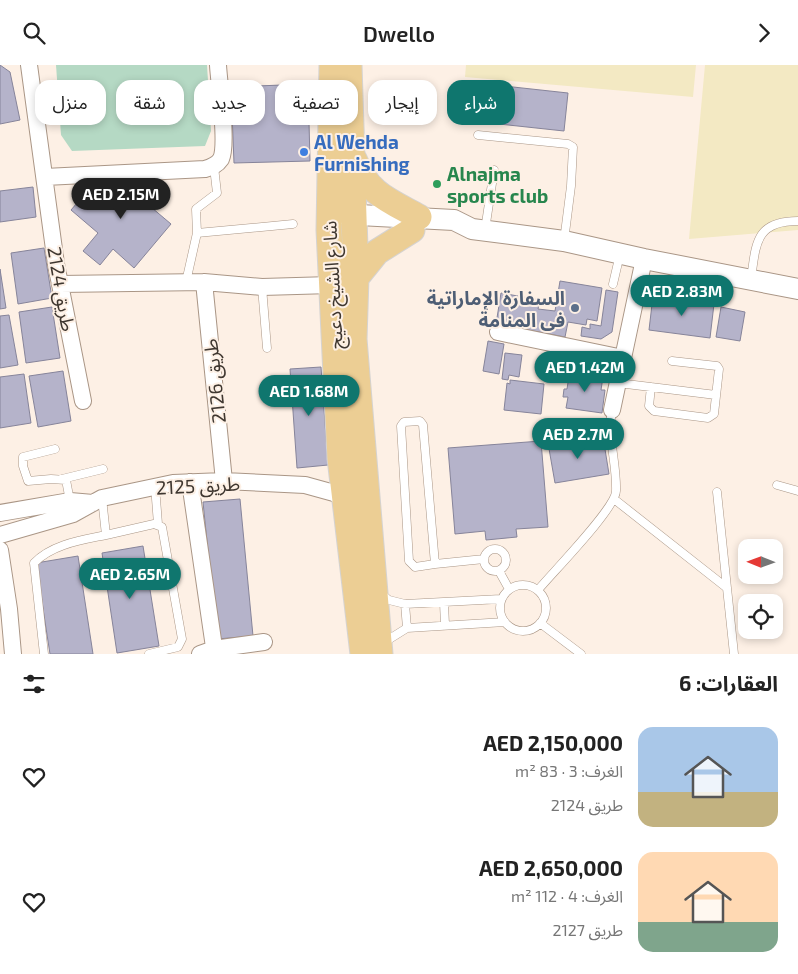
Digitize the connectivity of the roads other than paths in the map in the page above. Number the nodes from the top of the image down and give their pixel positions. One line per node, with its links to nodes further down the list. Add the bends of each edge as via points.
1 (29, 65): 9 (street, طريق 2124)
2 (218, 65): 7 (street, via 224,143 220,160)
3 (332, 65): 11 (main road, شارع الشيخ دعيج)
4 (349, 65): 6 (main road, شارع الشيخ دعيج)
5 (478, 135): 17 (lane, via 568,143 573,147)
6 (352, 156): 12 (main road, شارع الشيخ دعيج); 14 (main road, via 369,187)
7 (214, 167): 9 (street); 16 (lane, via 217,193 196,209)
8 (494, 170): 15 (lane)
9 (45, 177): 24 (street, طريق 2124)
10 (798, 221): 21 (lane, via 784,221 763,230 755,247)
11 (328, 222): 12 (street); 26 (main road, شارع الشيخ دعيج)
12 (354, 222): 14 (street); 20 (main road, شارع الشيخ دعيج)
13 (293, 224): 16 (lane)
14 (416, 224): 15 (street, via 454,233); 20 (main road, via 377,252)
15 (478, 230): 17 (street)
16 (197, 233): 22 (lane)
17 (564, 241): 18 (street)
18 (620, 254): 19 (street); 25 (lane)
19 (644, 259): 21 (street); 32 (street)
20 (356, 278): 30 (main road, شارع الشيخ دعيج)
21 (751, 279): 28 (street)
22 (186, 282): 23 (street); 24 (street)
23 (204, 282): 27 (street); 43 (street, طريق 2126)
24 (60, 284): 37 (street, طريق 2124)
25 (613, 284)
26 (331, 285): 27 (street); 30 (street, via 345,306); 40 (main road, شارع الشيخ دعيج)
27 (262, 287): 31 (lane)
28 (798, 289)
29 (498, 332): 32 (street)
30 (354, 339): 62 (main road, شارع الشيخ دعيج)
31 (267, 348)
32 (623, 358): 34 (street)
33 (672, 361): 36 (lane, via 717,366)
34 (618, 383): 35 (lane); 38 (street)
35 (651, 387): 36 (lane); 36 (lane, via 650,406 654,411 708,418 714,414)
36 (716, 395)
37 (83, 401)
38 (612, 410): 50 (lane)
39 (55, 449): 42 (lane, via 23,457 25,476 28,481)
40 (340, 458): 46 (street, طريق 2125, via 330,476); 53 (main road, شارع الشيخ دعيج)
41 (103, 469): 42 (lane)
42 (62, 479): 51 (lane, via 68,483)
43 (224, 481): 44 (street, طريق 2125); 46 (street, طريق 2125)
44 (190, 482): 45 (street, طريق 2125); 75 (street)
45 (155, 485): 52 (street, طريق 2125); 55 (lane)
46 (305, 485): 53 (street, طريق 2125, via 334,493)
47 (777, 485): 48 (lane)
48 (798, 491)
49 (717, 492): 63 (lane)
50 (614, 499): 63 (lane); 65 (lane)
51 (70, 501): 52 (street, طريق 2125); 54 (street, طريق 2125)
52 (97, 501): 56 (street, طريق 2125, via 73,514); 57 (lane)
53 (346, 506): 74 (main road, شارع الشيخ دعيج)
54 (0, 513)
55 (158, 524): 57 (lane); 78 (lane, via 162,527 182,639 178,647)
56 (0, 535)
57 (106, 535): 77 (lane, via 66,544 34,563)
58 (0, 550): 76 (street)
59 (484, 559): 60 (lane); 61 (lane, via 487,568); 61 (lane, via 492,549 500,550 507,561)
60 (435, 564): 60 (lane, via 415,567 409,561 400,426 404,422 420,421 423,425)
61 (499, 571): 64 (lane)
62 (374, 581): 68 (lane, via 382,595 397,604); 74 (main road, شارع الشيخ دعيج)
63 (727, 588): 80 (lane)
64 (509, 589): 65 (lane, via 527,584); 66 (lane)
65 (538, 590): 70 (lane, via 546,610)
66 (501, 599): 67 (lane); 69 (lane, via 500,611)
67 (444, 603): 68 (lane); 71 (lane)
68 (405, 604): 72 (lane)
69 (505, 622): 70 (lane, via 522,631); 71 (lane)
70 (540, 623): 79 (lane)
71 (445, 625): 72 (lane)
72 (407, 628): 74 (lane)
73 (264, 642): 75 (street)
74 (367, 651)
75 (210, 652)
76 (13, 654)
77 (44, 654)
78 (148, 654)
79 (580, 654)
80 (734, 654)

